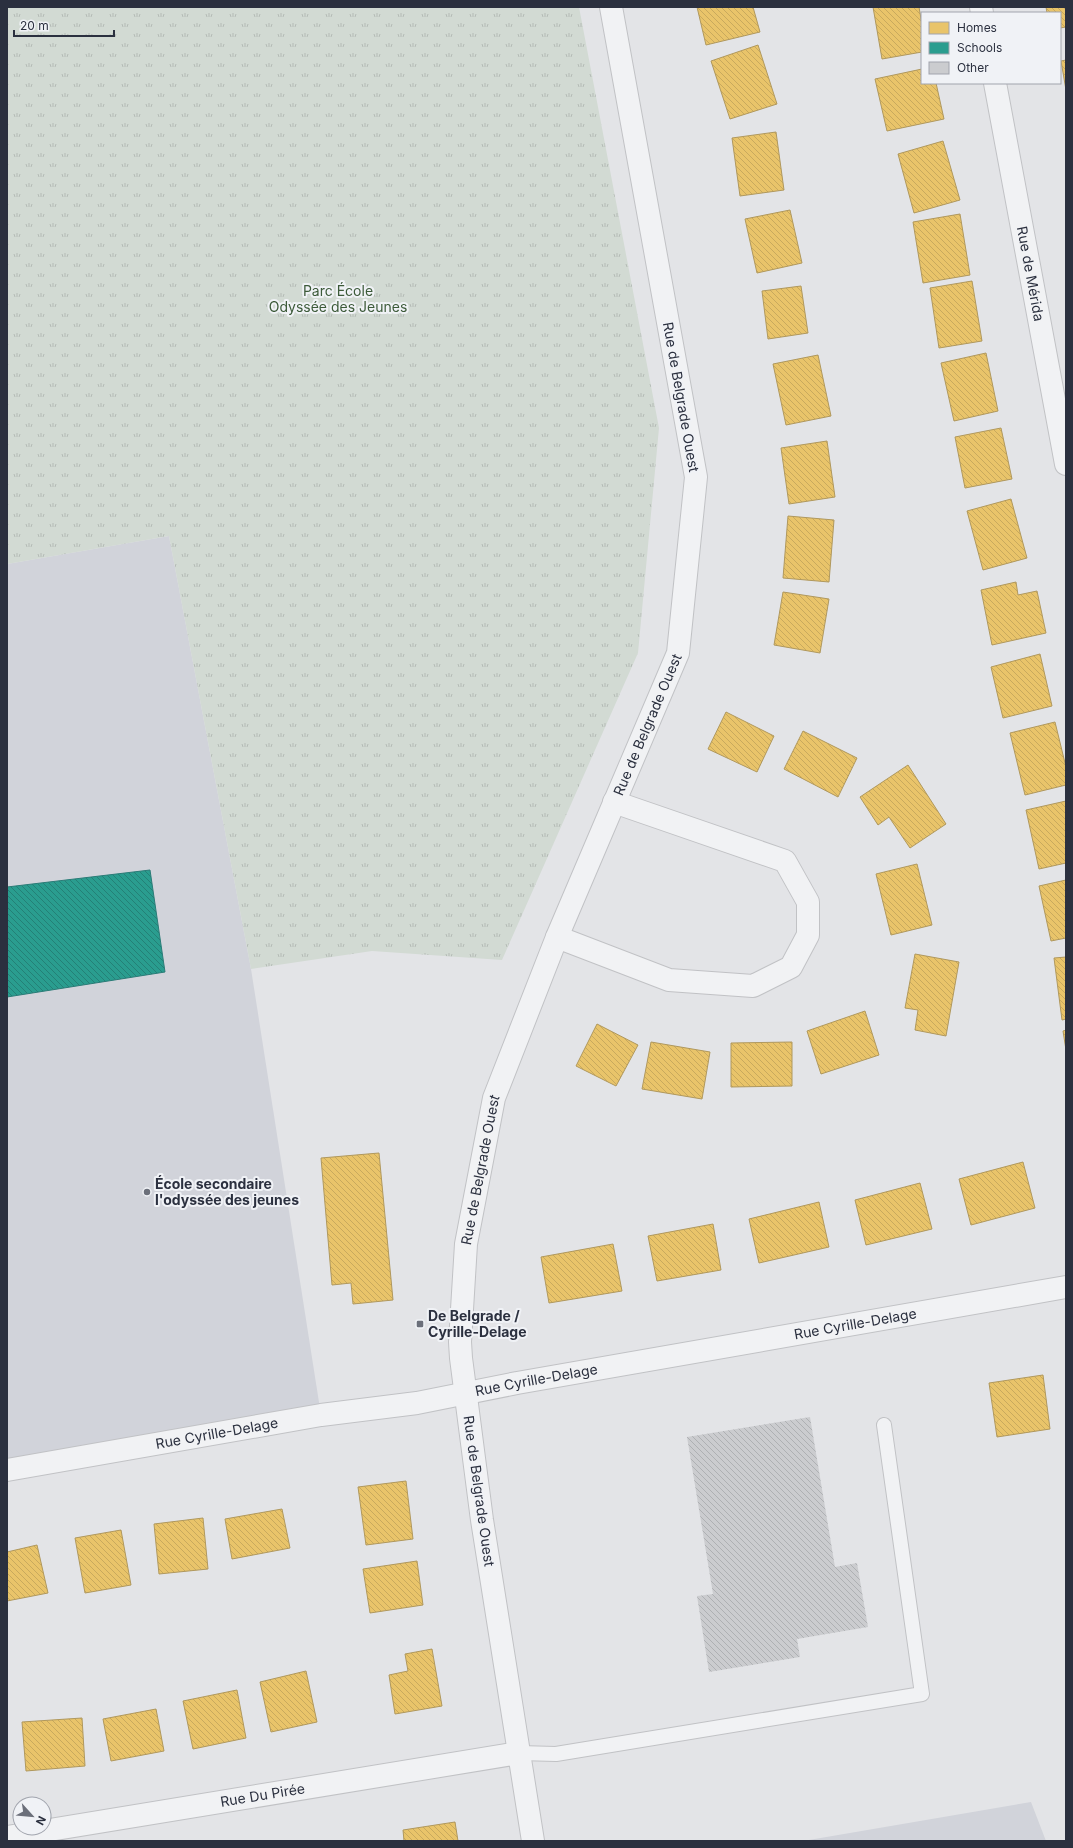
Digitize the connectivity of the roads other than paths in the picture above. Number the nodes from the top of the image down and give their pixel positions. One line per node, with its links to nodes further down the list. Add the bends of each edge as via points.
1 (612, 7): 4 (street, Rue de Belgrade Ouest, via 696,477 678,653)
2 (995, 84): 3 (street, Rue de Mérida)
3 (1066, 464)
4 (614, 802): 5 (street, Rue de Belgrade Ouest); 5 (street, Rue de Belgrade Ouest, via 785,861 808,902 808,936 791,967 753,986 669,980)
5 (556, 937): 7 (street, Rue de Belgrade Ouest, via 494,1098 466,1244 460,1342)
6 (1066, 1288): 7 (street, Rue Cyrille-Delage)
7 (466, 1394): 9 (street, Rue Cyrille-Delage, via 321,1415); 10 (street, Rue de Belgrade Ouest, via 482,1520)
8 (884, 1425): 10 (lane, via 922,1694 556,1754)
9 (7, 1470)
10 (519, 1753): 11 (street, Rue Du Pirée); 12 (street, Rue de Belgrade Ouest)
11 (7, 1837)
12 (533, 1841)

